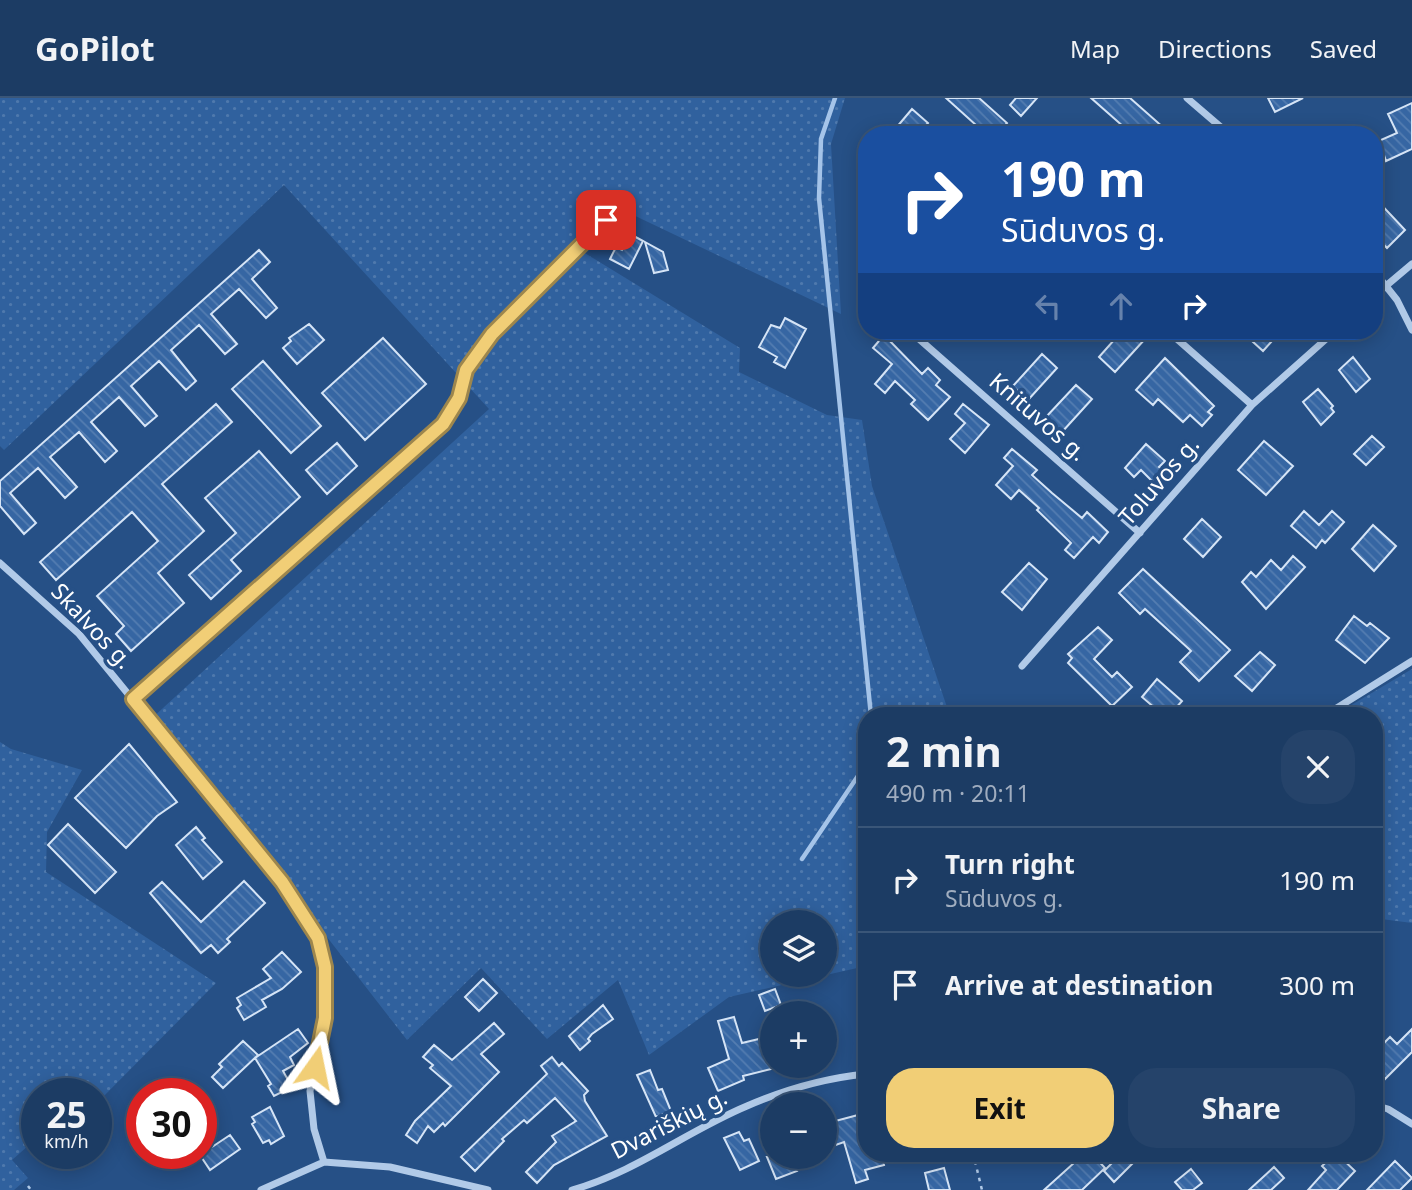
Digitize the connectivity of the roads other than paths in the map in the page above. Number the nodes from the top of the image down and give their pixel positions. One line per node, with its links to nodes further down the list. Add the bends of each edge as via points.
1 (1187, 98): 2 (street)
2 (1220, 126)
3 (606, 220): 17 (street, via 492,334 466,370 459,398 443,424)
4 (1412, 264): 6 (street)
5 (1383, 281): 6 (street)
6 (1387, 285): 7 (street); 8 (street)
7 (1383, 288)
8 (1412, 330)
9 (920, 340): 13 (street, Knituvos g.)
10 (1178, 340): 12 (street)
11 (1325, 340): 12 (street, Toluvos g.)
12 (1252, 405): 13 (street, Toluvos g.)
13 (1140, 533): 16 (street, Toluvos g.)
14 (0, 563): 17 (street, Skalvos g., via 79,634)
15 (1412, 662): 18 (street)
16 (1022, 666)
17 (133, 699): 22 (street, Skalvos g., via 282,882 318,938 325,967 325,1018 310,1091 313,1129)
18 (1339, 707)
19 (858, 1075): 23 (street, Dvariškių g., via 810,1084 746,1106 645,1161)
20 (1383, 1108): 21 (street)
21 (1412, 1124)
22 (324, 1162): 24 (street); 25 (street, via 390,1167)
23 (583, 1188): 26 (street, Dvariškių g.)
24 (261, 1190)
25 (488, 1190)
26 (572, 1190)

